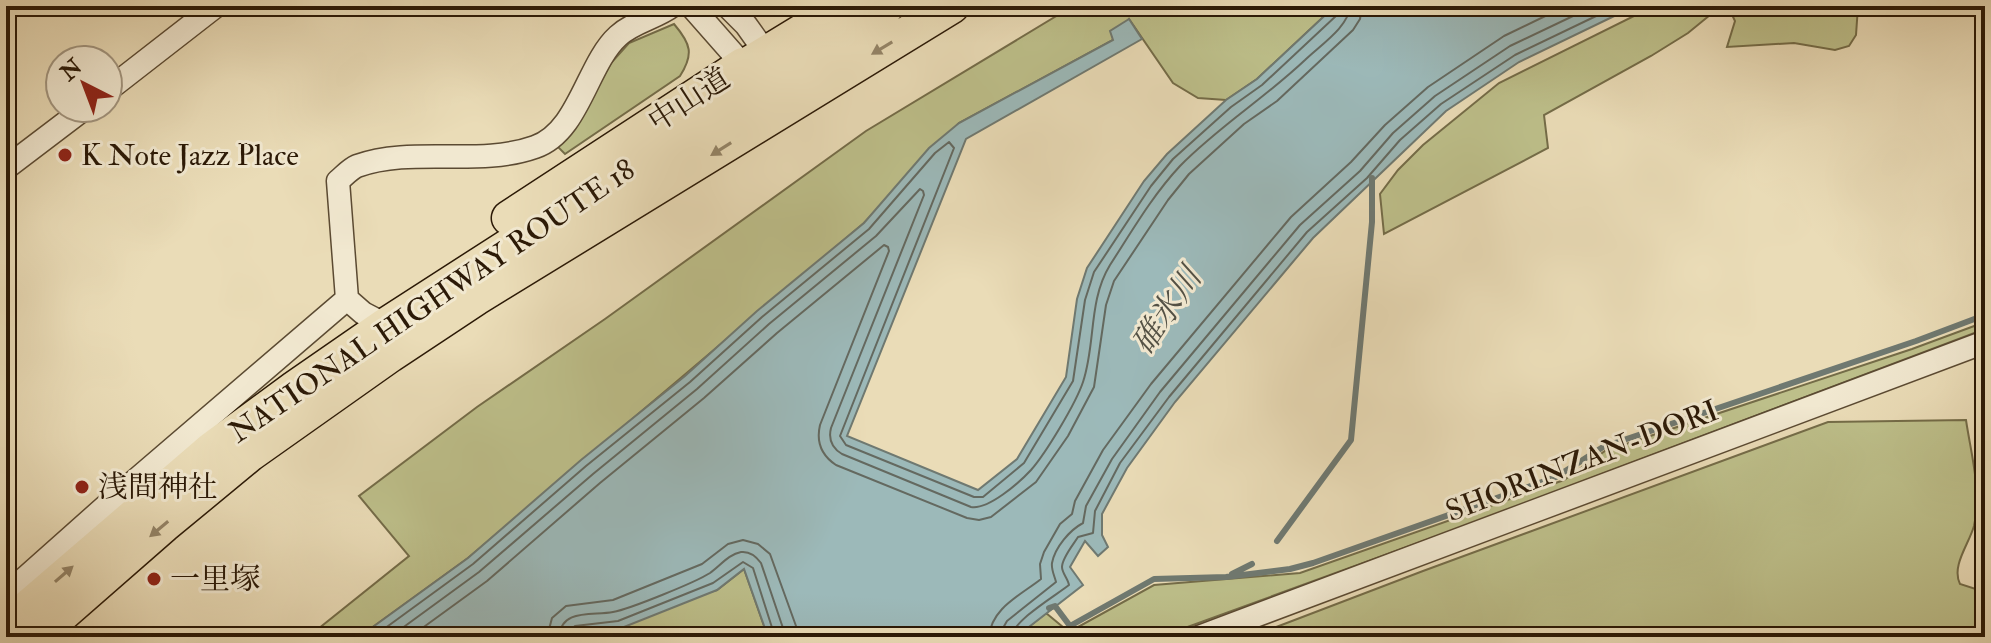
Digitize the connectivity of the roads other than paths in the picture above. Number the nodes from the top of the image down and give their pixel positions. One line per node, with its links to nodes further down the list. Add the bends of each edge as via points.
1 (216, 6): 9 (street)
2 (672, 6): 13 (street, via 619,35 558,132 536,147 386,160 355,167 338,181)
3 (691, 6): 8 (street)
4 (727, 6): 8 (street)
5 (840, 6): 8 (main road)
6 (887, 6): 8 (highway, 中山道)
7 (952, 6): 10 (highway, NATIONAL HIGHWAY ROUTE 18, one-way to 10)
8 (762, 68): 10 (street); 13 (highway, 中山道)
9 (124, 78)
10 (786, 106): 17 (highway, NATIONAL HIGHWAY ROUTE 18, one-way to 17, via 476,298 309,411 164,525)
11 (64, 124): 12 (street)
12 (6, 168)
13 (365, 312): 15 (street, via 139,476); 16 (highway, NATIONAL HIGHWAY ROUTE 18, one-way to 13)
14 (1985, 342): 18 (street, SHORINZAN-DORI)
15 (6, 595)
16 (6, 626)
17 (36, 637)
18 (1199, 637)

